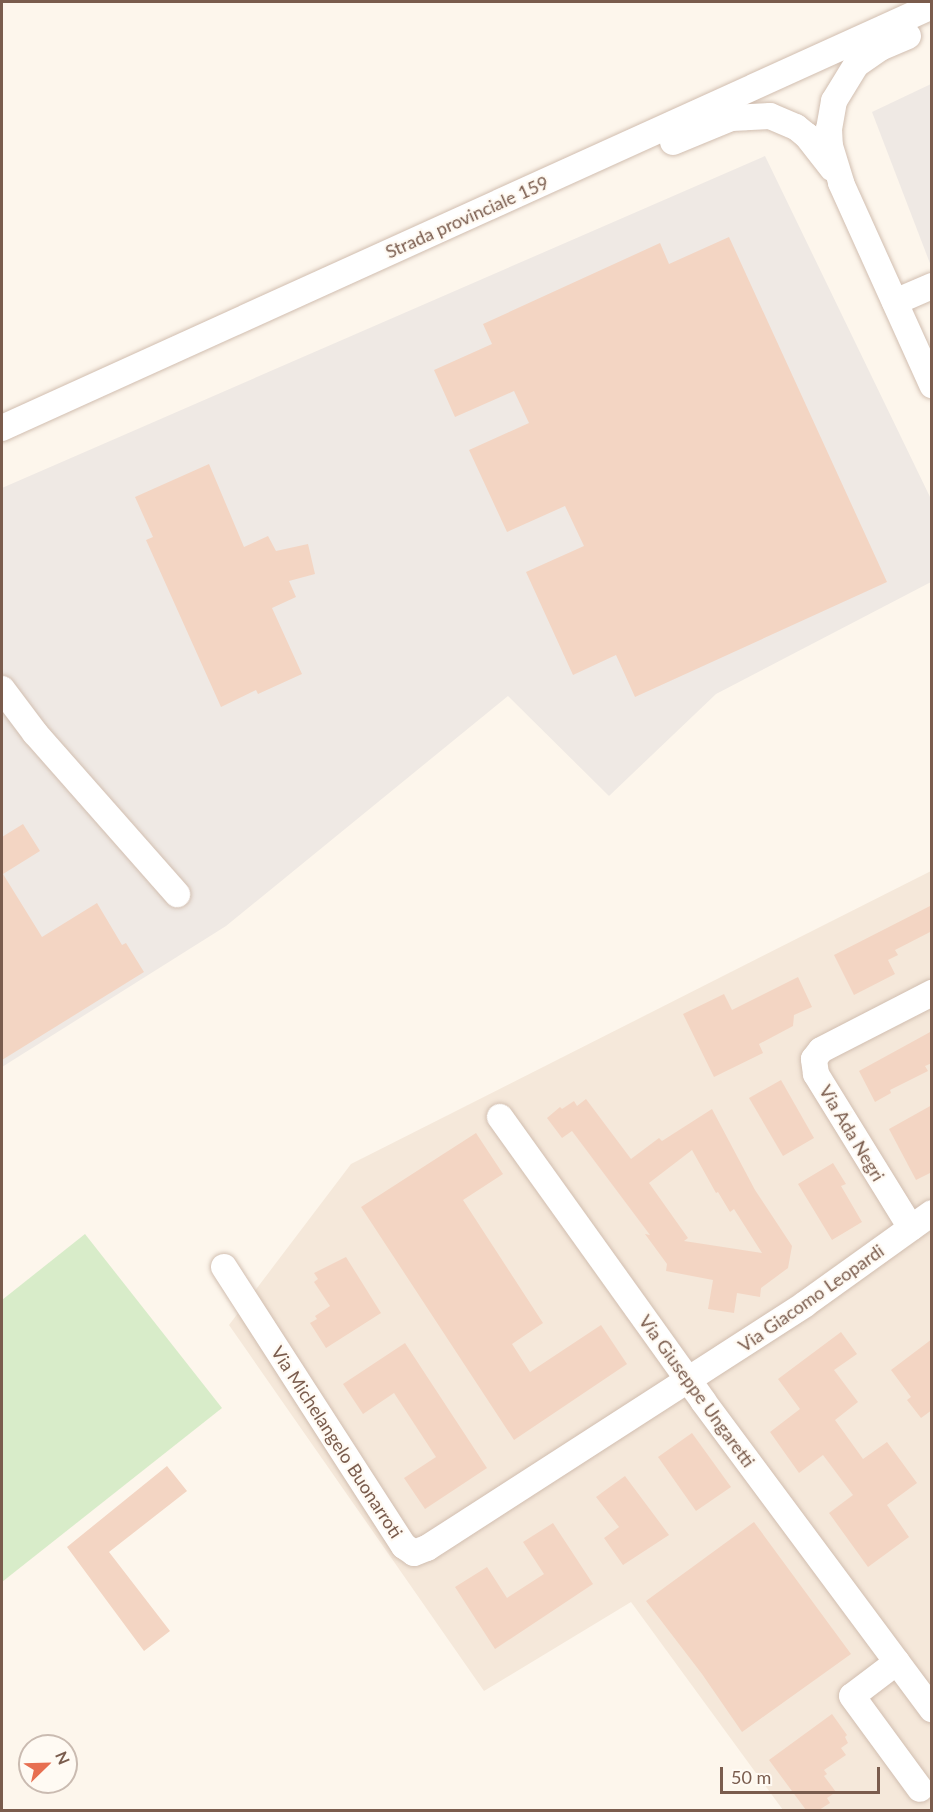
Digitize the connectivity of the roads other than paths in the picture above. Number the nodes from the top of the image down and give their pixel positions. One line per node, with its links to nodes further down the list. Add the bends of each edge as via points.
1 (932, 6): 3 (street, Strada provinciale 159)
2 (932, 25): 4 (street, via 867,57 856,65 840,88 829,129)
3 (616, 149): 4 (street, via 660,146 731,118 770,116 807,136); 8 (street, Strada provinciale 159)
4 (841, 183): 6 (street)
5 (932, 286): 6 (street)
6 (895, 302): 7 (street)
7 (932, 385)
8 (2, 428)
9 (2, 689): 10 (street, via 35,733)
10 (177, 894)
11 (932, 993): 14 (street, Via Ada Negri, via 821,1050 814,1059 816,1074)
12 (500, 1117): 16 (street, Via Giuseppe Ungaretti)
13 (932, 1213): 14 (street, Via Giacomo Leopardi)
14 (910, 1228): 16 (street, Via Giacomo Leopardi, via 805,1304)
15 (224, 1267): 16 (street, Via Michelangelo Buonarroti, via 404,1546 414,1553)
16 (688, 1379): 17 (street, Via Giuseppe Ungaretti)
17 (897, 1662): 18 (street, Via Giuseppe Ungaretti); 19 (street, via 852,1696)
18 (932, 1708)
19 (920, 1789)

